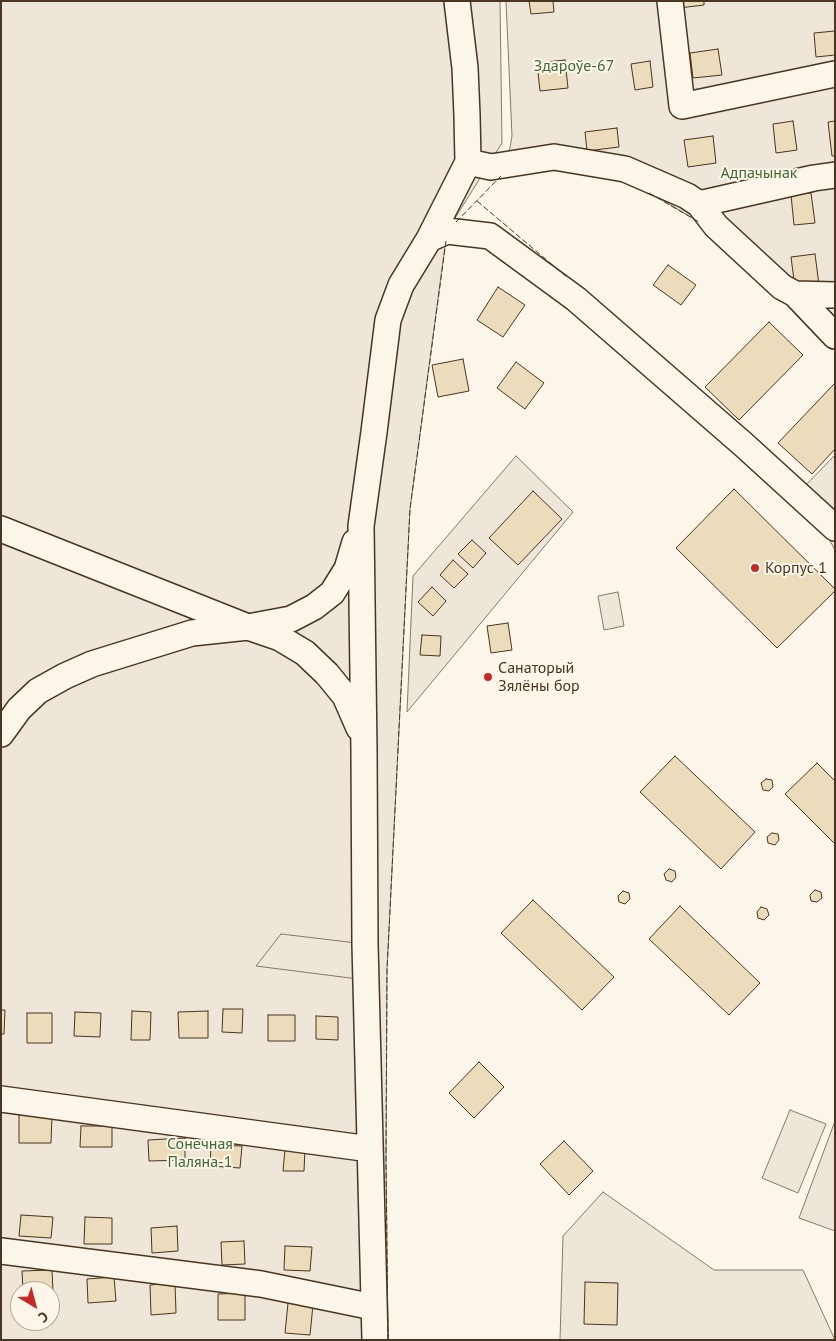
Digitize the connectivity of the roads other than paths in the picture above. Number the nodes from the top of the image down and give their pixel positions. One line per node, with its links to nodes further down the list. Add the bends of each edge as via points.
1 (457, 1): 4 (street, via 465,68)
2 (670, 1): 3 (street, via 682,106)
3 (835, 74)
4 (468, 162): 6 (street, via 491,167 554,157 625,169); 7 (street)
5 (835, 175): 6 (street)
6 (699, 204): 8 (street, via 716,226 782,287)
7 (429, 239): 11 (street, via 401,285 388,320); 12 (street, via 447,230 490,236 576,299)
8 (795, 294): 9 (street); 10 (street)
9 (835, 295)
10 (835, 336)
11 (361, 526): 14 (street, via 346,569 332,592 314,607 291,619); 16 (street)
12 (835, 528)
13 (1, 529): 14 (street)
14 (248, 627): 15 (street, via 192,633 92,664 38,692 19,708); 16 (street, via 280,638 305,653 327,674 345,696 358,723)
15 (1, 734)
16 (364, 751): 18 (street)
17 (1, 1100): 18 (street)
18 (370, 1149): 20 (street)
19 (1, 1252): 20 (street, via 262,1284)
20 (373, 1307): 21 (street)
21 (375, 1340)

